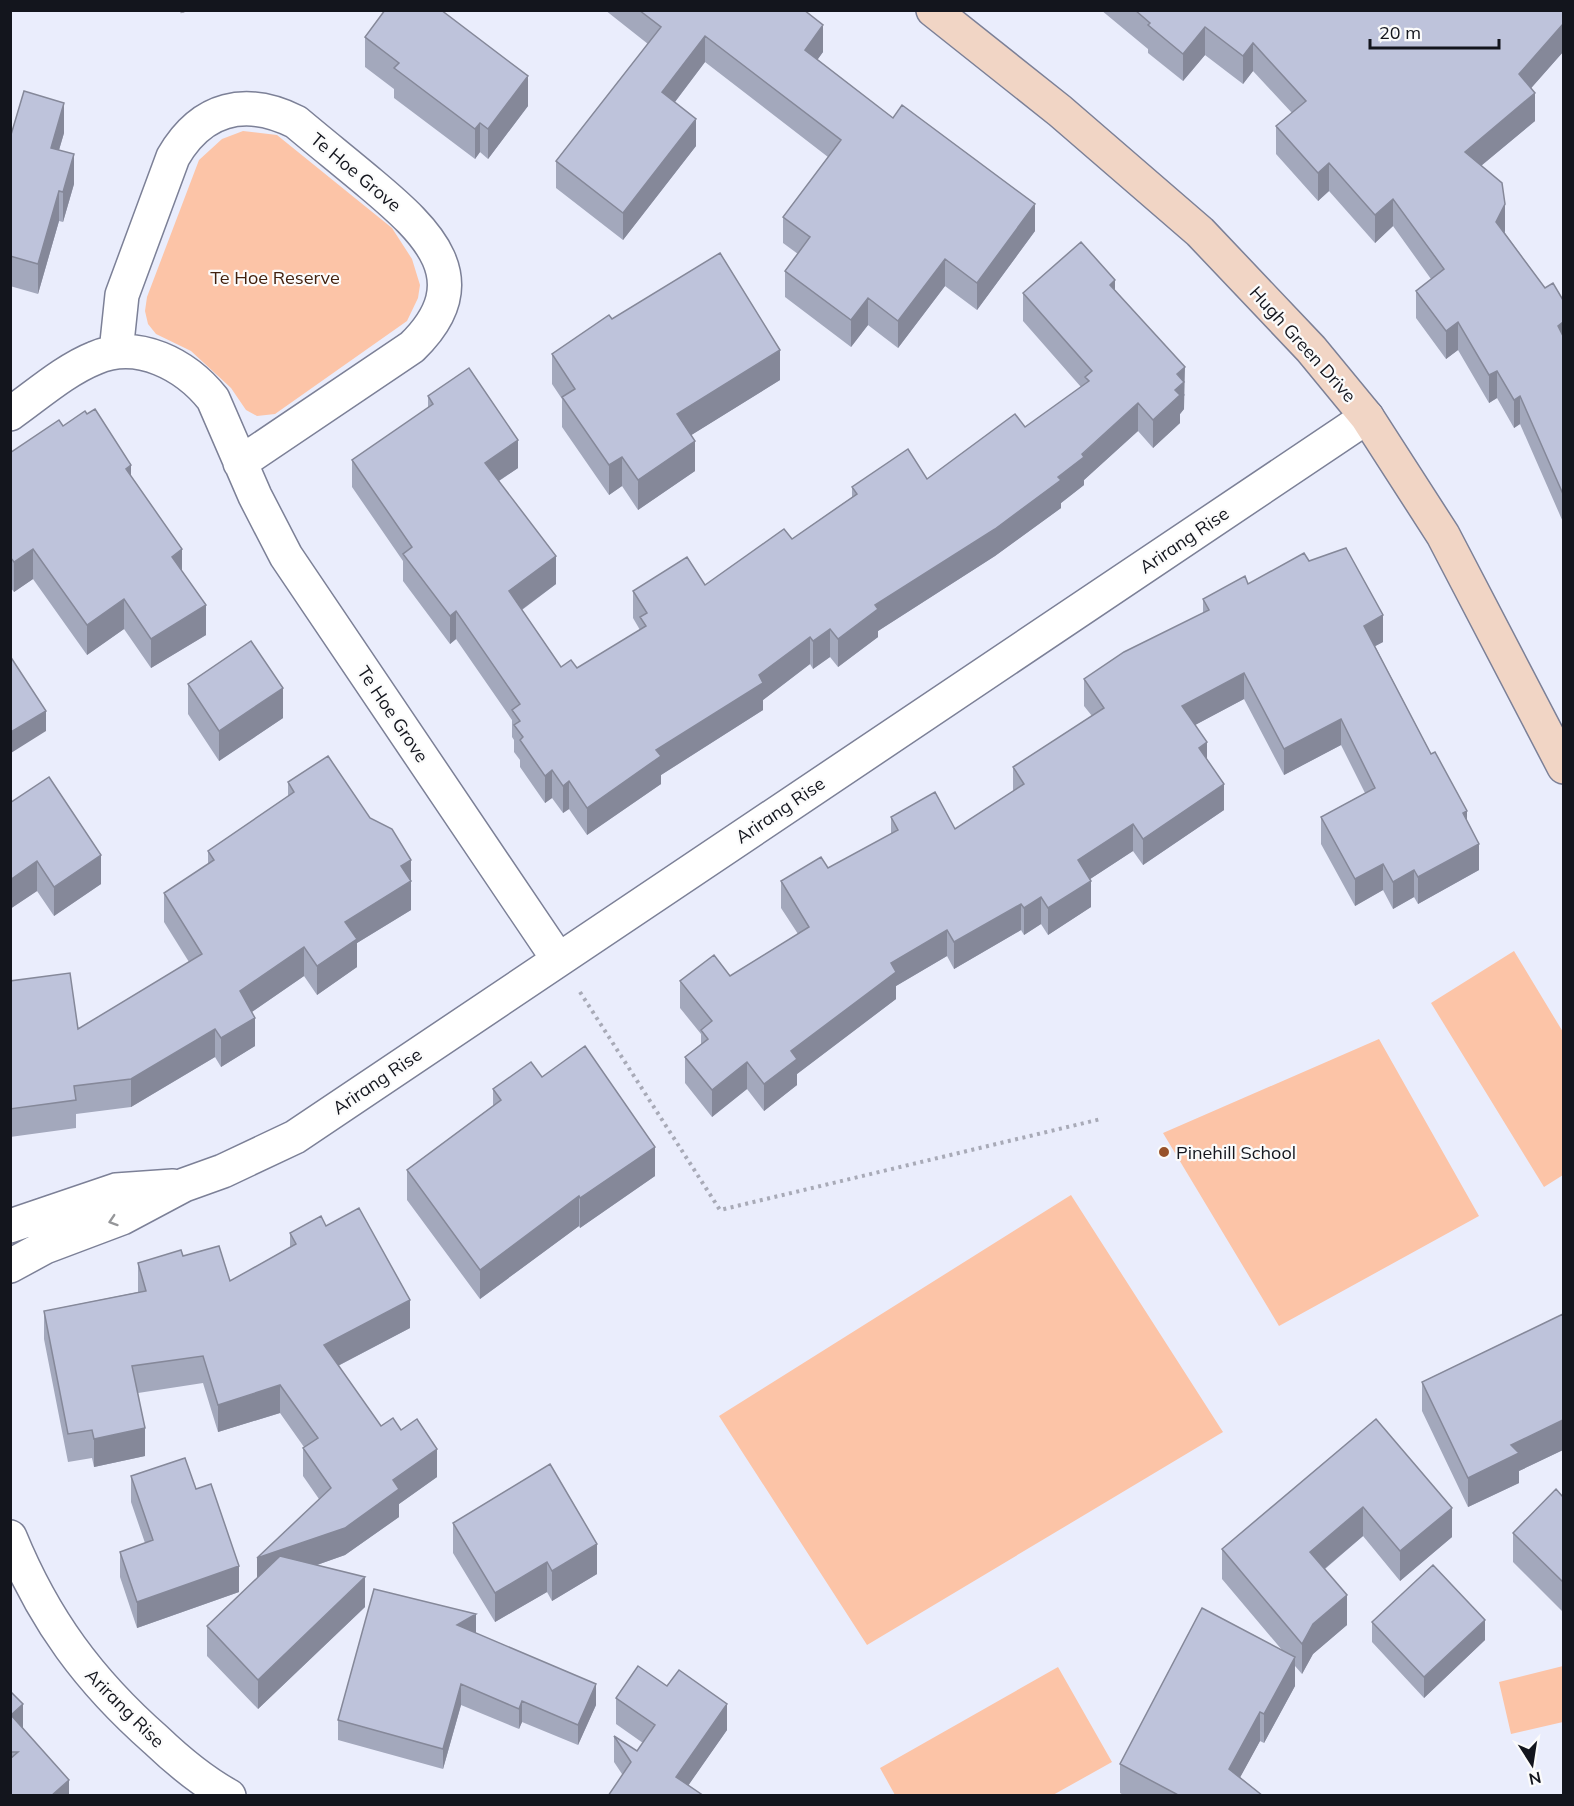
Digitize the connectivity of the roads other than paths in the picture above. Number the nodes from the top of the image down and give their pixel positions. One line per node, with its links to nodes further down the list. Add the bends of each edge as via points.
1 (933, 10): 4 (main road, Hugh Green Drive, via 1060,111 1200,232 1311,349)
2 (116, 352): 3 (street, Te Hoe Grove, via 96,357 75,369); 5 (street, Te Hoe Grove, via 133,352 166,361 192,376 213,399); 5 (street, Te Hoe Grove, via 122,295 173,157 181,142 206,120 237,108 259,107 278,113 296,122 413,219 435,250 444,286 438,315 426,333 412,347)
3 (10, 414)
4 (1366, 417): 6 (main road, Hugh Green Drive, via 1443,535); 7 (street, Arirang Rise)
5 (240, 463): 7 (street, Te Hoe Grove, via 286,556)
6 (1563, 767)
7 (558, 959): 8 (street, Arirang Rise, via 295,1137)
8 (184, 1185): 9 (street, Arirang Rise, via 116,1190); 10 (street, Arirang Rise, one-way to 10, via 122,1218 45,1247)
9 (10, 1226)
10 (10, 1266)
11 (10, 1537): 12 (street, Arirang Rise, via 42,1603 95,1682 181,1763)
12 (229, 1796)

